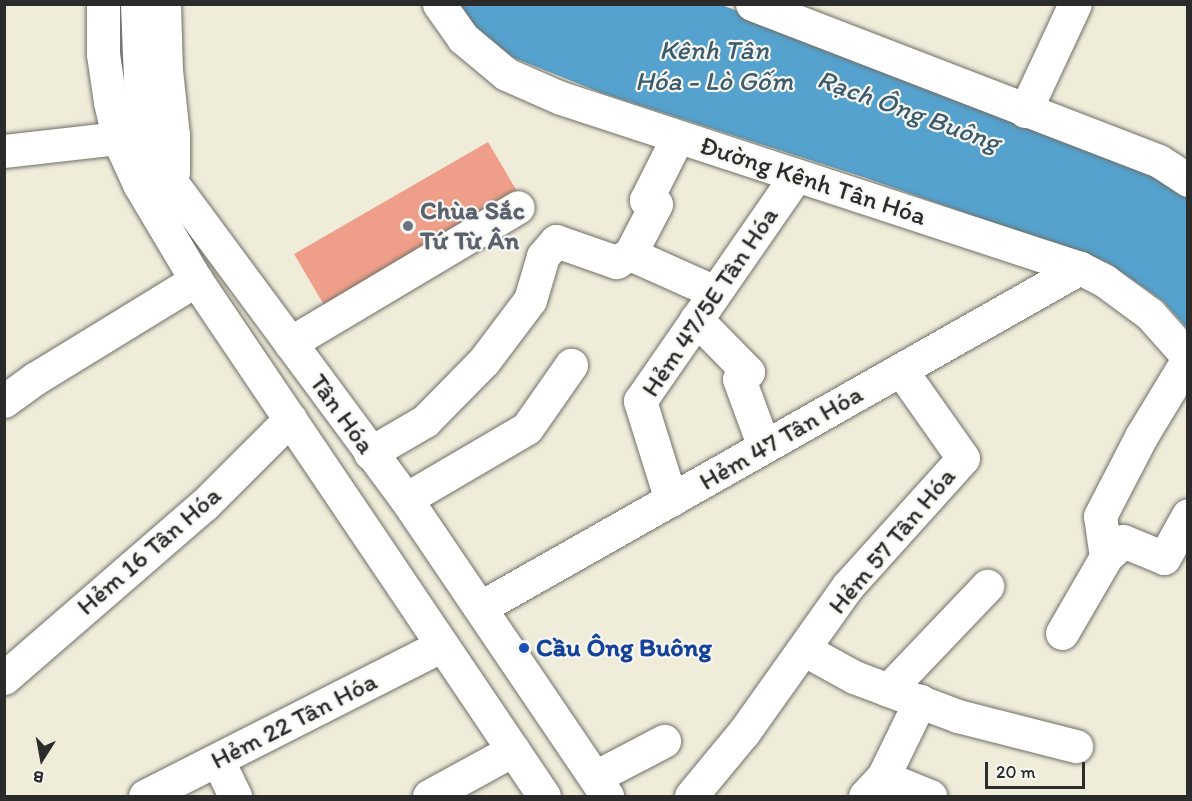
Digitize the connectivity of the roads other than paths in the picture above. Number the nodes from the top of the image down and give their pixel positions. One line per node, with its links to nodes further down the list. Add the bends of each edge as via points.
1 (103, 4): 8 (street, Tân Hóa, via 103,54)
2 (137, 4): 8 (street, via 140,80)
3 (164, 4): 13 (street, via 173,135)
4 (439, 4): 9 (street, Đường Kênh Tân Hóa, via 463,38 506,74 561,98)
5 (752, 4): 7 (street)
6 (1075, 4): 7 (street)
7 (1025, 111): 12 (street, via 1159,161)
8 (132, 132): 10 (street); 13 (street, Tân Hóa); 17 (street, Tân Hóa, via 140,184)
9 (677, 138): 11 (street, Đường Kênh Tân Hóa); 15 (street, via 646,200 656,204)
10 (4, 151)
11 (796, 176): 16 (street, Đường Kênh Tân Hóa); 18 (street, Hẻm 47/5E Tân Hóa)
12 (1188, 180)
13 (172, 183): 20 (street, Tân Hóa)
14 (518, 207): 20 (street)
15 (630, 254): 18 (street); 27 (street, via 616,262 556,242 543,256 530,300 484,361 425,421)
16 (1080, 268): 21 (street, Đường Kênh Tân Hóa, via 1150,314); 23 (street, Hẻm 47 Tân Hóa)
17 (196, 280): 24 (street); 25 (street, Tân Hóa)
18 (715, 292): 19 (street, Hẻm 47/5E Tân Hóa)
19 (696, 319): 26 (street, via 748,372 739,379); 29 (street, Hẻm 47/5E Tân Hóa, via 640,401)
20 (290, 343): 27 (street, Tân Hóa)
21 (1188, 358): 31 (street, via 1100,516)
22 (571, 365): 28 (street, via 527,428)
23 (902, 370): 26 (street, Hẻm 47 Tân Hóa); 36 (street, Hẻm 57 Tân Hóa, via 963,458 847,587)
24 (4, 401)
25 (290, 419): 35 (street, Tân Hóa); 37 (street, Hẻm 16 Tân Hóa, via 204,505)
26 (764, 447): 29 (street, Hẻm 47 Tân Hóa)
27 (370, 453): 28 (street, Tân Hóa)
28 (406, 499): 33 (street, Tân Hóa)
29 (671, 500): 33 (street, Hẻm 47 Tân Hóa)
30 (1188, 515): 31 (street, via 1164,558 1123,541)
31 (1106, 557): 34 (street)
32 (987, 586): 38 (street)
33 (481, 607): 44 (street, Tân Hóa)
34 (1062, 633)
35 (442, 645): 42 (street, Tân Hóa); 43 (street, Hẻm 22 Tân Hóa)
36 (805, 650): 38 (street); 50 (street, Hẻm 57 Tân Hóa)
37 (4, 678)
38 (888, 690): 39 (street)
39 (920, 701): 41 (street, via 958,716); 45 (street)
40 (664, 741): 44 (street)
41 (1076, 746)
42 (513, 750): 48 (street); 49 (street, Tân Hóa)
43 (218, 761): 46 (street, Hẻm 22 Tân Hóa); 47 (street)
44 (601, 787)
45 (874, 787): 51 (street)
46 (145, 796)
47 (235, 796)
48 (429, 796)
49 (544, 796)
50 (691, 796)
51 (930, 796)

